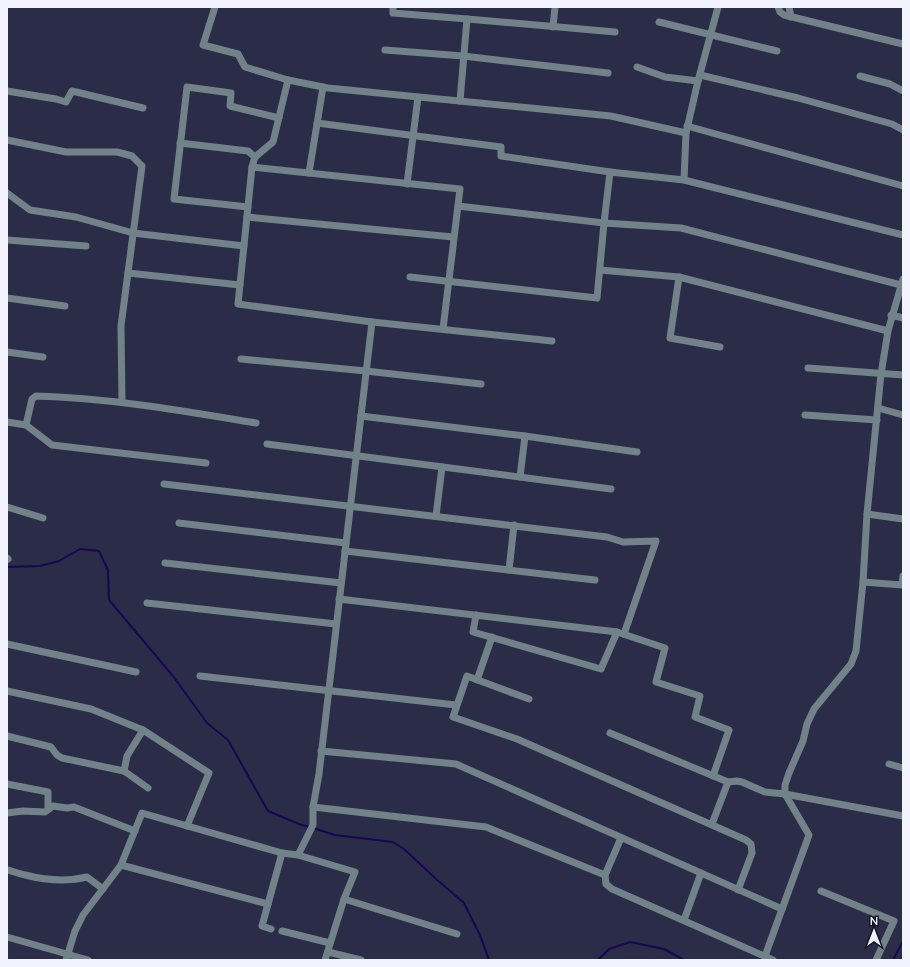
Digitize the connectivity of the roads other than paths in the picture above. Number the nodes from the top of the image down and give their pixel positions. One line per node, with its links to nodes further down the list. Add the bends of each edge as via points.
1 (214, 7): 21 (street, via 203,45 238,54 245,66)
2 (393, 7): 8 (street, via 394,14)
3 (555, 7): 10 (street)
4 (718, 7): 12 (street)
5 (778, 7): 7 (street, via 784,16)
6 (789, 7): 7 (street)
7 (791, 17): 13 (street)
8 (467, 19): 10 (street); 16 (street)
9 (659, 22): 12 (street)
10 (553, 26): 11 (street)
11 (614, 32)
12 (711, 35): 15 (street); 20 (street)
13 (903, 44)
14 (385, 50): 16 (street)
15 (777, 51)
16 (464, 56): 18 (street); 26 (street)
17 (637, 67): 20 (street, via 665,77)
18 (608, 74)
19 (860, 76): 24 (street, via 890,84)
20 (699, 78): 30 (street); 31 (street, via 798,98 892,124)
21 (288, 80): 22 (street); 28 (street)
22 (322, 86): 25 (street); 29 (street)
23 (7, 91): 27 (street, via 66,102 72,91)
24 (903, 91)
25 (418, 97): 26 (street); 32 (street)
26 (460, 101): 30 (street, via 611,116)
27 (143, 108)
28 (279, 118): 34 (street, via 230,106 231,93 187,87); 35 (street, via 273,142)
29 (317, 123): 32 (street); 38 (street)
30 (687, 129): 39 (street); 41 (street)
31 (903, 130)
32 (413, 136): 37 (street, via 501,147 501,156); 40 (street)
33 (7, 140): 47 (street, via 66,152 117,152 132,156 142,166)
34 (180, 143): 35 (street, via 248,151); 44 (street, via 174,199)
35 (255, 157): 36 (street)
36 (252, 167): 38 (street); 44 (street)
37 (610, 172): 39 (street); 46 (street)
38 (309, 173): 40 (street)
39 (684, 180): 48 (street)
40 (407, 184): 43 (street, via 460,189)
41 (903, 186)
42 (7, 193): 47 (street, via 30,210 76,217)
43 (458, 206): 46 (street); 49 (street)
44 (248, 207): 45 (street)
45 (247, 217): 49 (street); 52 (street)
46 (604, 223): 53 (street); 58 (street, via 681,228)
47 (133, 233): 52 (street); 54 (street)
48 (903, 235)
49 (453, 237): 57 (street)
50 (7, 240): 51 (street)
51 (86, 246)
52 (244, 246): 59 (street)
53 (600, 270): 56 (street); 57 (street, via 597,298)
54 (128, 273): 59 (street); 77 (street, via 121,326)
55 (410, 277): 57 (street)
56 (679, 277): 66 (street); 68 (street, via 670,338)
57 (448, 281): 65 (street)
58 (902, 282): 62 (street)
59 (240, 285): 64 (street, via 238,304)
60 (7, 298): 61 (street)
61 (64, 306)
62 (891, 315): 63 (street); 66 (street)
63 (903, 318)
64 (372, 322): 65 (street); 73 (street)
65 (443, 329): 67 (street)
66 (888, 331): 74 (street)
67 (552, 341)
68 (720, 347)
69 (7, 352): 70 (street)
70 (43, 357)
71 (241, 359): 73 (street)
72 (808, 368): 74 (street)
73 (366, 371): 76 (street); 81 (street)
74 (881, 374): 75 (street); 78 (street)
75 (903, 375)
76 (481, 384)
77 (122, 402): 84 (street); 85 (street, via 36,396 32,399)
78 (878, 408): 80 (street); 82 (street)
79 (805, 415): 82 (street)
80 (903, 415)
81 (361, 416): 86 (street); 89 (street)
82 (877, 420): 97 (street)
83 (7, 422): 85 (street)
84 (256, 423)
85 (26, 424): 90 (street, via 52,445)
86 (525, 436): 88 (street); 92 (street)
87 (267, 444): 89 (street)
88 (637, 452)
89 (356, 456): 91 (street); 95 (street)
90 (206, 463)
91 (442, 467): 92 (street); 98 (street)
92 (520, 477): 94 (street)
93 (164, 484): 95 (street)
94 (611, 489)
95 (350, 506): 98 (street); 103 (street)
96 (7, 507): 99 (street)
97 (867, 514): 100 (street); 109 (street)
98 (436, 516): 102 (street)
99 (43, 518)
100 (903, 519)
101 (179, 523): 103 (street)
102 (514, 526): 106 (street); 115 (street, via 607,536 623,542 656,541)
103 (346, 542): 104 (street)
104 (345, 551): 106 (street); 110 (street)
105 (165, 563): 110 (street)
106 (509, 570): 108 (street)
107 (903, 576): 109 (street, via 902,584)
108 (595, 580)
109 (863, 582): 136 (street, via 856,651 851,664 814,709 789,773)
110 (341, 583): 111 (street)
111 (339, 599): 113 (street); 114 (street)
112 (147, 603): 114 (street)
113 (476, 615): 115 (street); 116 (street, via 473,632)
114 (336, 624): 122 (street)
115 (621, 633): 116 (street, via 601,669); 132 (street, via 665,648 656,682 700,696 695,717 729,730)
116 (492, 637): 120 (street)
117 (7, 644): 118 (street)
118 (136, 672)
119 (200, 676): 122 (street)
120 (477, 680): 123 (street); 124 (street, via 467,676)
121 (7, 691): 125 (street, via 91,709)
122 (329, 691): 124 (street); 128 (street)
123 (529, 699)
124 (456, 705): 141 (street, via 453,717 517,739)
125 (143, 730): 131 (street, via 127,756); 142 (street, via 209,773)
126 (610, 733): 132 (street)
127 (7, 736): 131 (street, via 51,747 62,758)
128 (321, 751): 137 (street); 144 (street, via 456,764)
129 (889, 764): 130 (street)
130 (903, 768)
131 (124, 771): 135 (street)
132 (713, 776): 133 (street)
133 (728, 782): 136 (street, via 742,782 765,792); 141 (street)
134 (7, 784): 138 (street, via 48,792)
135 (148, 788)
136 (785, 794): 140 (street); 156 (street, via 809,835)
137 (313, 807): 146 (street, via 313,825); 150 (street, via 486,827)
138 (48, 809): 139 (street, via 45,812); 143 (street, via 53,806 74,807)
139 (7, 813)
140 (903, 816)
141 (712, 824): 152 (street, via 751,844 752,853)
142 (187, 826): 143 (street, via 142,813); 145 (street)
143 (135, 831): 147 (street)
144 (621, 838): 149 (street); 150 (street)
145 (282, 853): 146 (street); 155 (street)
146 (298, 855): 154 (street, via 355,872)
147 (121, 865): 151 (street); 155 (street)
148 (7, 870): 151 (street, via 47,879 87,877)
149 (701, 874): 152 (street); 157 (street)
150 (605, 876): 157 (street, via 606,884 612,889)
151 (103, 889): 165 (street, via 75,931)
152 (738, 890): 156 (street)
153 (821, 891): 170 (street, via 894,921)
154 (344, 900): 160 (street); 162 (street)
155 (268, 904): 158 (street, via 262,926)
156 (782, 909): 164 (street)
157 (684, 920): 164 (street)
158 (271, 929)
159 (282, 932): 162 (street)
160 (457, 934)
161 (7, 937): 165 (street)
162 (330, 943): 163 (street)
163 (328, 952): 167 (street); 168 (street)
164 (765, 956): 169 (street)
165 (67, 958): 166 (street)
166 (88, 960)
167 (325, 960)
168 (361, 960)
169 (773, 960)
170 (876, 960)

